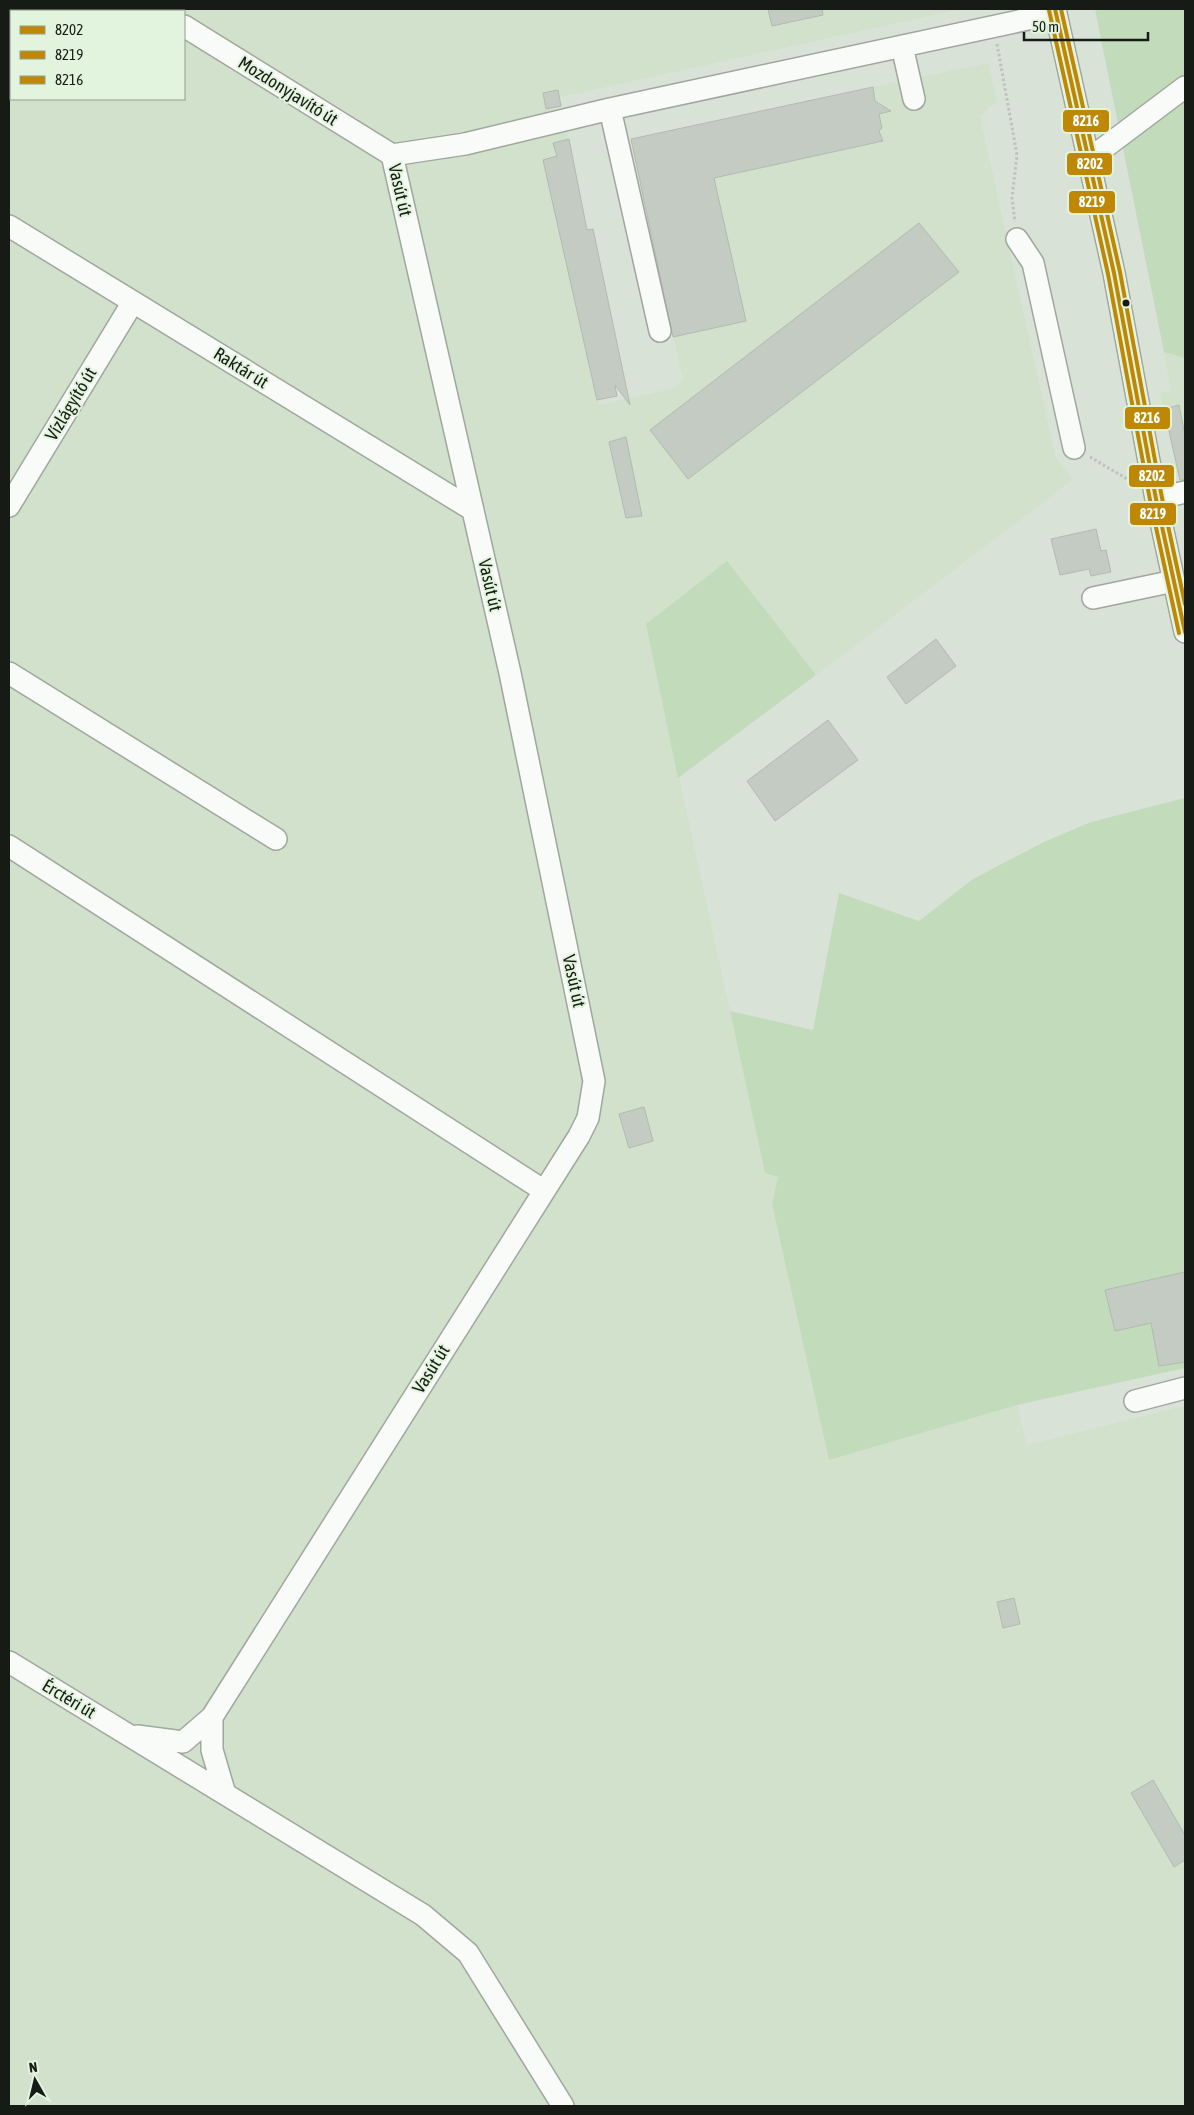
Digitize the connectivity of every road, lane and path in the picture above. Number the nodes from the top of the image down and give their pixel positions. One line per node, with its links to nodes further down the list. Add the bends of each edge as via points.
1 (1055, 11): 2 (street); 9 (street)
2 (993, 26): 4 (street); 11 (path, via 1017,155 1012,198)
3 (185, 27): 8 (street, Mozdonyjavító út)
4 (902, 46): 6 (street); 7 (street)
5 (1185, 87): 9 (street)
6 (914, 99)
7 (610, 109): 8 (street, via 465,144); 13 (street)
8 (392, 155): 18 (street, Vasút út)
9 (1088, 160): 15 (street, via 1125,327)
10 (9, 226): 12 (street, Raktár út)
11 (1017, 239): 14 (street, via 1033,263)
12 (133, 302): 17 (street, Vízlágyító út); 18 (street, Raktár út)
13 (660, 331)
14 (1074, 448): 15 (path)
15 (1148, 492): 16 (street); 19 (street)
16 (1185, 492)
17 (9, 506)
18 (473, 510): 25 (street, Vasút út, via 594,1081 588,1118)
19 (1174, 581): 20 (street); 21 (street)
20 (1093, 598)
21 (1185, 632)
22 (9, 673): 23 (street)
23 (276, 839)
24 (9, 846): 25 (street)
25 (543, 1190): 29 (street, Vasút út)
26 (1185, 1388): 27 (street)
27 (1135, 1401)
28 (9, 1662): 30 (street, Érctéri út)
29 (212, 1717): 30 (street, Vasút út, via 183,1742); 31 (street, via 212,1750)
30 (129, 1735): 31 (street, Érctéri út)
31 (225, 1794): 32 (street, Érctéri út, via 423,1915 468,1953)
32 (563, 2106)

